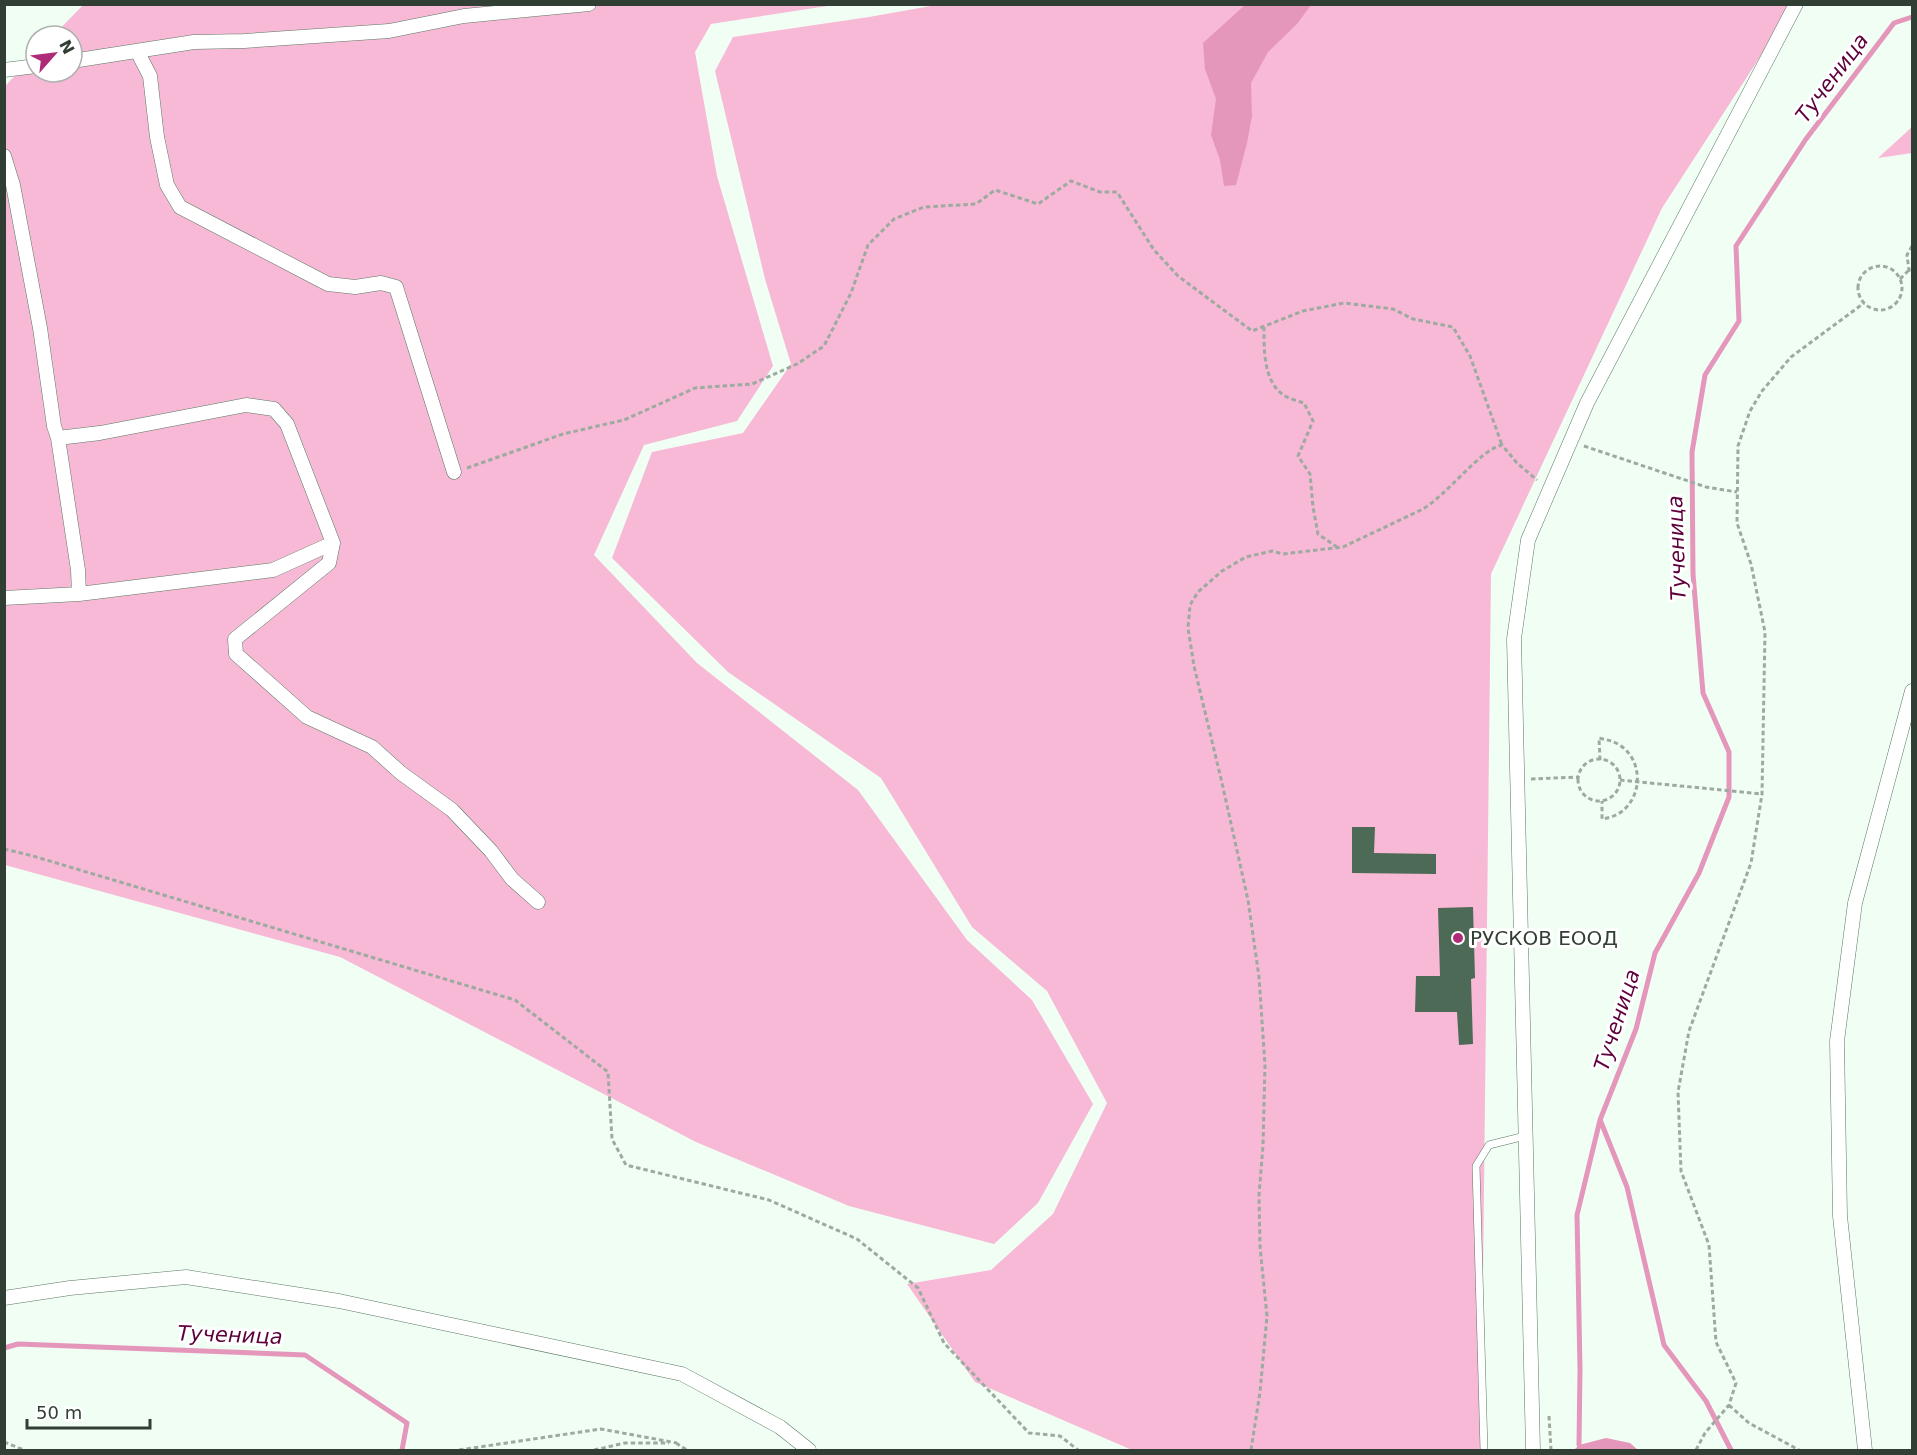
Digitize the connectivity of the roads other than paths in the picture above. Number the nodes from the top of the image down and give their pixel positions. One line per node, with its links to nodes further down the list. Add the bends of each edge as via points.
1 (589, 4): 3 (street, via 464,16 390,31 194,42)
2 (1796, 4): 15 (street, via 1587,403 1527,540 1514,639)
3 (137, 51): 4 (street); 9 (street, via 150,76 167,185 180,207 328,284 355,287 381,283 396,287)
4 (84, 59)
5 (24, 68): 6 (street)
6 (4, 70)
7 (4, 156): 8 (street, via 15,196)
8 (58, 438): 10 (street, via 246,405 274,409 287,423); 11 (street)
9 (454, 472)
10 (333, 543): 11 (street, via 273,570); 14 (street, via 329,563 235,639 236,654 307,717 372,747 452,810 512,879)
11 (79, 594): 12 (street)
12 (4, 598)
13 (1912, 691): 20 (street, via 1855,903 1838,1041 1840,1216)
14 (538, 902)
15 (1526, 1136): 18 (lane, via 1489,1145 1476,1166); 19 (street)
16 (4, 1298): 17 (street, via 186,1277 339,1300 682,1374 780,1427)
17 (809, 1450)
18 (1484, 1450)
19 (1533, 1450)
20 (1865, 1450)

